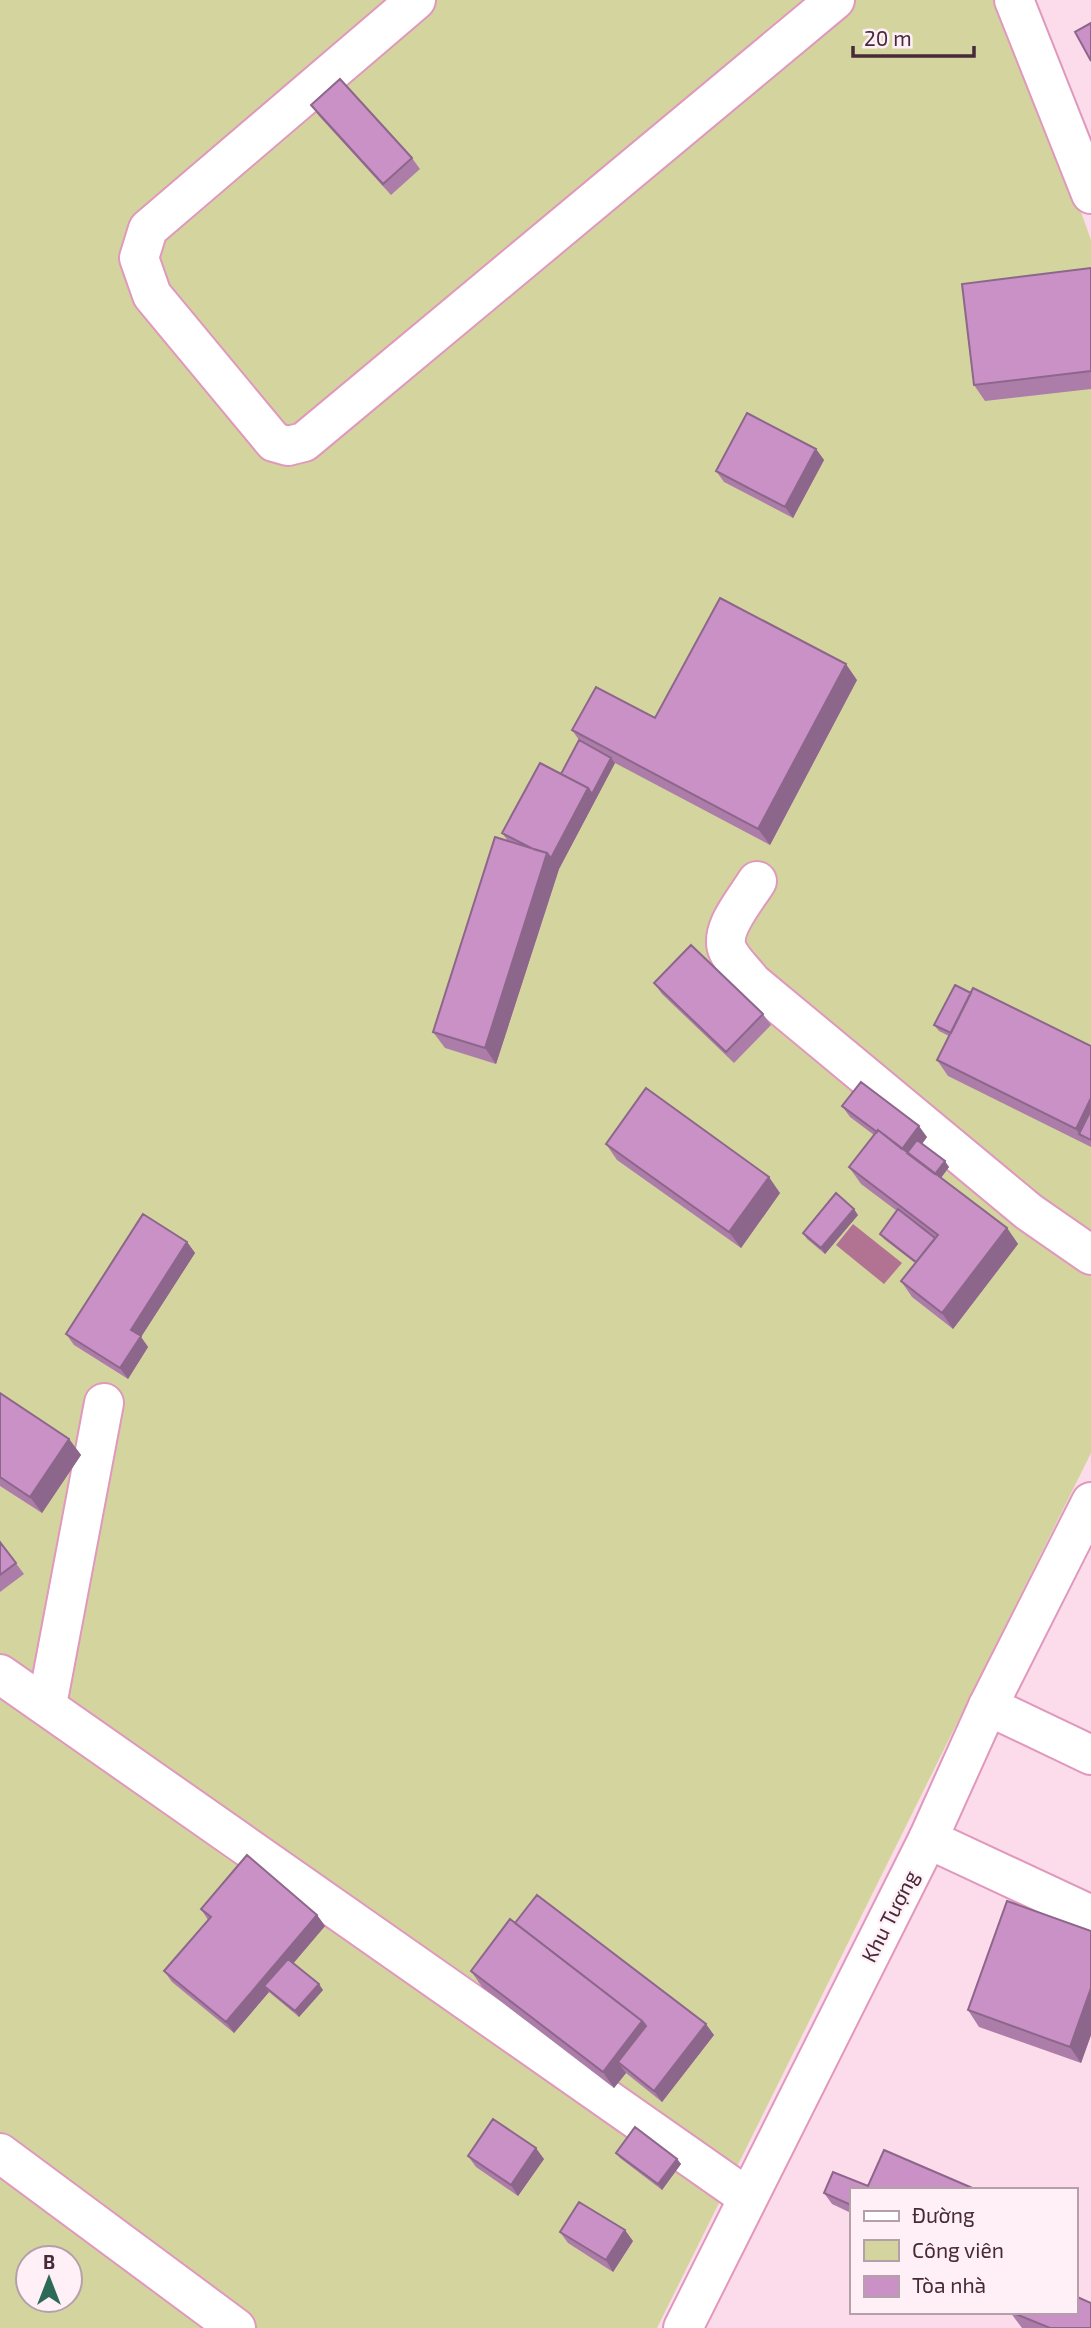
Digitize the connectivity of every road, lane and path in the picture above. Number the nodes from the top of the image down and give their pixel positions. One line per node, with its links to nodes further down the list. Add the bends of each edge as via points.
1 (416, 0): 2 (street, via 148,229 139,258 152,295 274,442 288,446 304,442)
2 (835, 0)
3 (1014, 0): 4 (street)
4 (1091, 194)
5 (757, 881): 6 (street, via 726,940 727,950 752,982 1029,1212)
6 (1091, 1255)
7 (104, 1403): 10 (street)
8 (1091, 1503): 11 (street, Khu Tượng)
9 (0, 1674): 10 (street)
10 (47, 1705): 16 (street)
11 (988, 1706): 12 (street); 13 (street, Khu Tượng)
12 (1091, 1755)
13 (928, 1839): 14 (street); 16 (street, Khu Tượng)
14 (1091, 1915)
15 (0, 2154): 17 (street)
16 (747, 2197): 18 (street, Khu Tượng)
17 (236, 2328)
18 (683, 2328)

